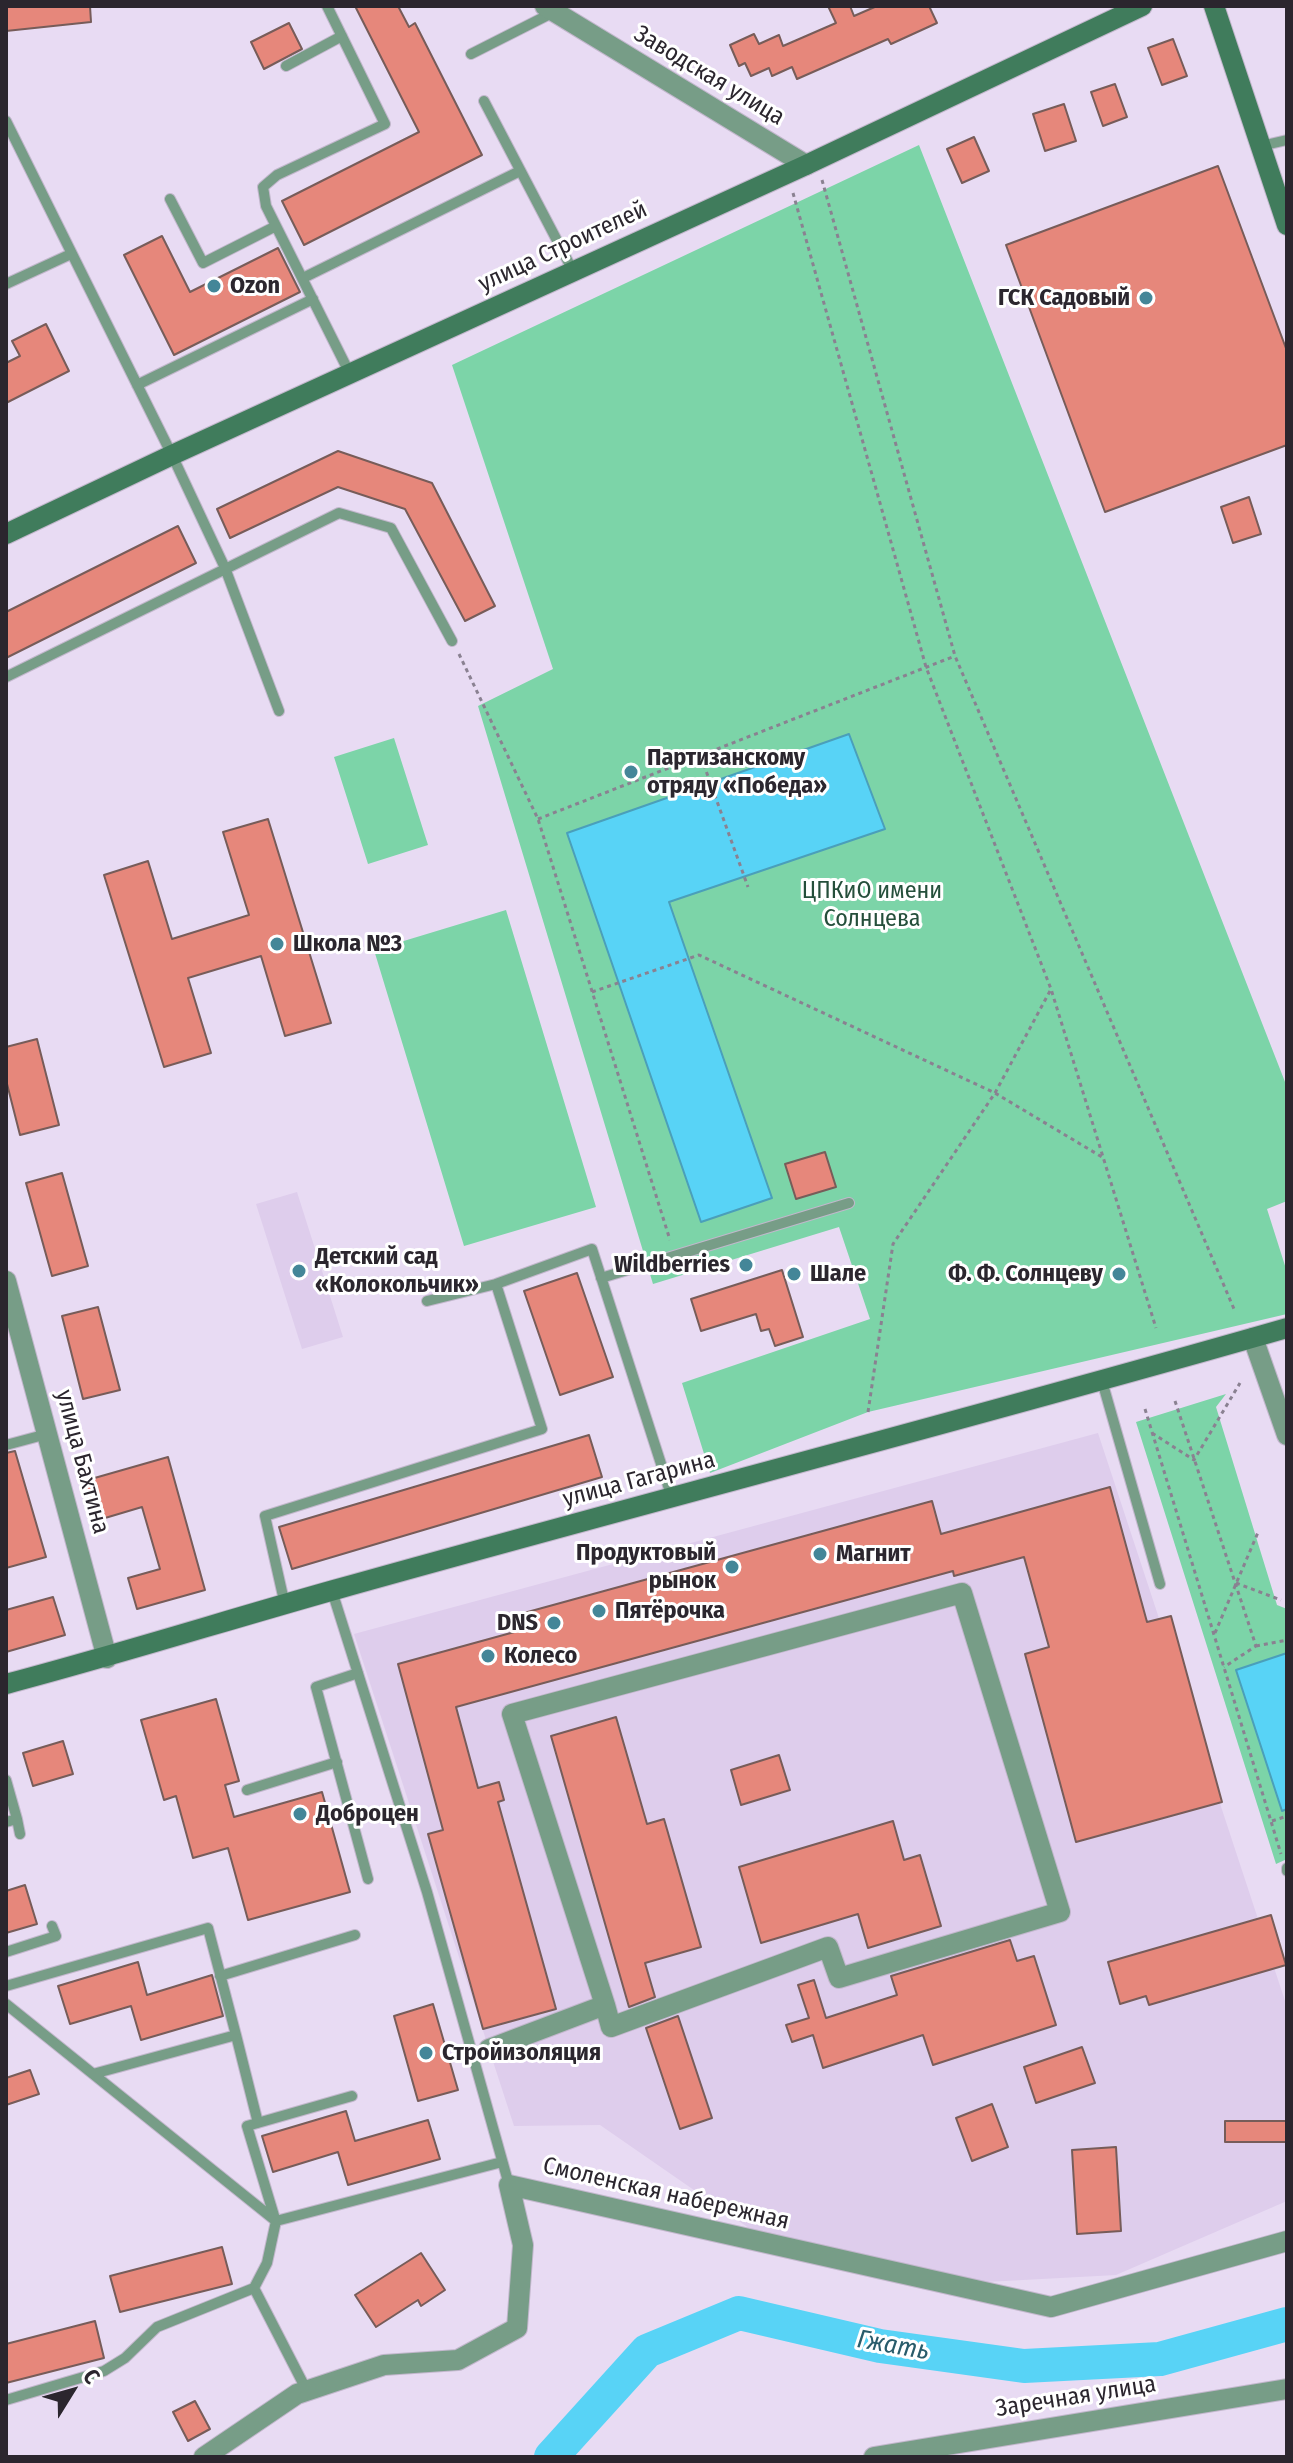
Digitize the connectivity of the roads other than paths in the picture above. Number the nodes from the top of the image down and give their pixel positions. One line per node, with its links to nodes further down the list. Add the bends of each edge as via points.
1 (327, 6): 5 (lane)
2 (1142, 6): 12 (main road, улица Строителей)
3 (1214, 6): 11 (main road)
4 (549, 9): 6 (lane); 12 (street, Заводская улица)
5 (342, 36): 7 (lane); 16 (lane, via 385,124 277,175 263,187)
6 (471, 54)
7 (286, 66)
8 (484, 101): 13 (lane)
9 (6, 121): 17 (lane)
10 (1287, 140): 11 (lane)
11 (1261, 146): 15 (main road)
12 (813, 169): 18 (main road, улица Строителей)
13 (520, 171): 18 (lane); 19 (lane)
14 (170, 199): 16 (lane, via 203,263)
15 (1287, 225)
16 (276, 226): 19 (lane)
17 (71, 254): 20 (lane); 23 (lane)
18 (573, 271): 22 (main road, улица Строителей)
19 (303, 278): 21 (lane)
20 (6, 284)
21 (313, 299): 22 (lane); 23 (lane)
22 (350, 374): 24 (main road, улица Строителей)
23 (137, 385): 24 (lane)
24 (172, 455): 25 (main road, улица Строителей); 26 (lane)
25 (6, 534)
26 (225, 568): 27 (lane, via 339,513 391,528); 28 (lane); 29 (lane)
27 (452, 641)
28 (6, 677)
29 (279, 711)
30 (849, 1203): 31 (lane)
31 (601, 1278): 33 (lane, via 592,1249); 41 (lane)
32 (6, 1281): 38 (street, улица Бахтина)
33 (496, 1284): 34 (lane); 44 (lane, via 542,1429 265,1516)
34 (427, 1301)
35 (1287, 1328): 36 (main road, улица Гагарина)
36 (1253, 1338): 37 (main road, улица Гагарина); 39 (street)
37 (1102, 1381): 41 (main road, улица Гагарина); 42 (lane)
38 (47, 1434): 40 (lane); 45 (street, улица Бахтина)
39 (1287, 1435)
40 (6, 1445)
41 (672, 1498): 43 (main road, улица Гагарина)
42 (1160, 1584)
43 (332, 1591): 44 (main road, улица Гагарина); 46 (lane)
44 (285, 1605): 45 (main road, улица Гагарина)
45 (107, 1658): 47 (main road, улица Гагарина)
46 (358, 1673): 48 (lane, via 316,1687); 62 (lane)
47 (6, 1684)
48 (337, 1762): 50 (lane); 53 (lane)
49 (6, 1780): 51 (lane)
50 (247, 1790)
51 (12, 1820): 52 (lane)
52 (20, 1834)
53 (368, 1879)
54 (52, 1926): 56 (lane, via 56,1936)
55 (355, 1935): 57 (lane)
56 (6, 1952)
57 (220, 1976): 58 (lane, via 208,1928); 61 (lane)
58 (6, 1986)
59 (6, 2004): 63 (lane)
60 (605, 2005): 60 (street, via 512,1714 962,1593 1060,1912 839,1978 828,1947 611,2027); 62 (street)
61 (236, 2035): 63 (lane); 65 (lane)
62 (480, 2051): 66 (lane)
63 (93, 2074): 68 (lane)
64 (352, 2096): 65 (lane)
65 (258, 2123): 68 (lane, via 247,2126)
66 (502, 2162): 67 (lane); 68 (lane)
67 (509, 2185): 69 (street, Смоленская набережная, via 1051,2307); 72 (street, Смоленская набережная, via 523,2245 517,2328 458,2360 384,2365)
68 (276, 2221): 70 (lane, via 267,2263)
69 (1287, 2241)
70 (254, 2288): 72 (lane); 73 (lane, via 157,2327 104,2371)
71 (1287, 2389): 75 (street, Заречная улица)
72 (307, 2391): 74 (street, Смоленская набережная)
73 (6, 2400)
74 (204, 2457)
75 (874, 2457)

